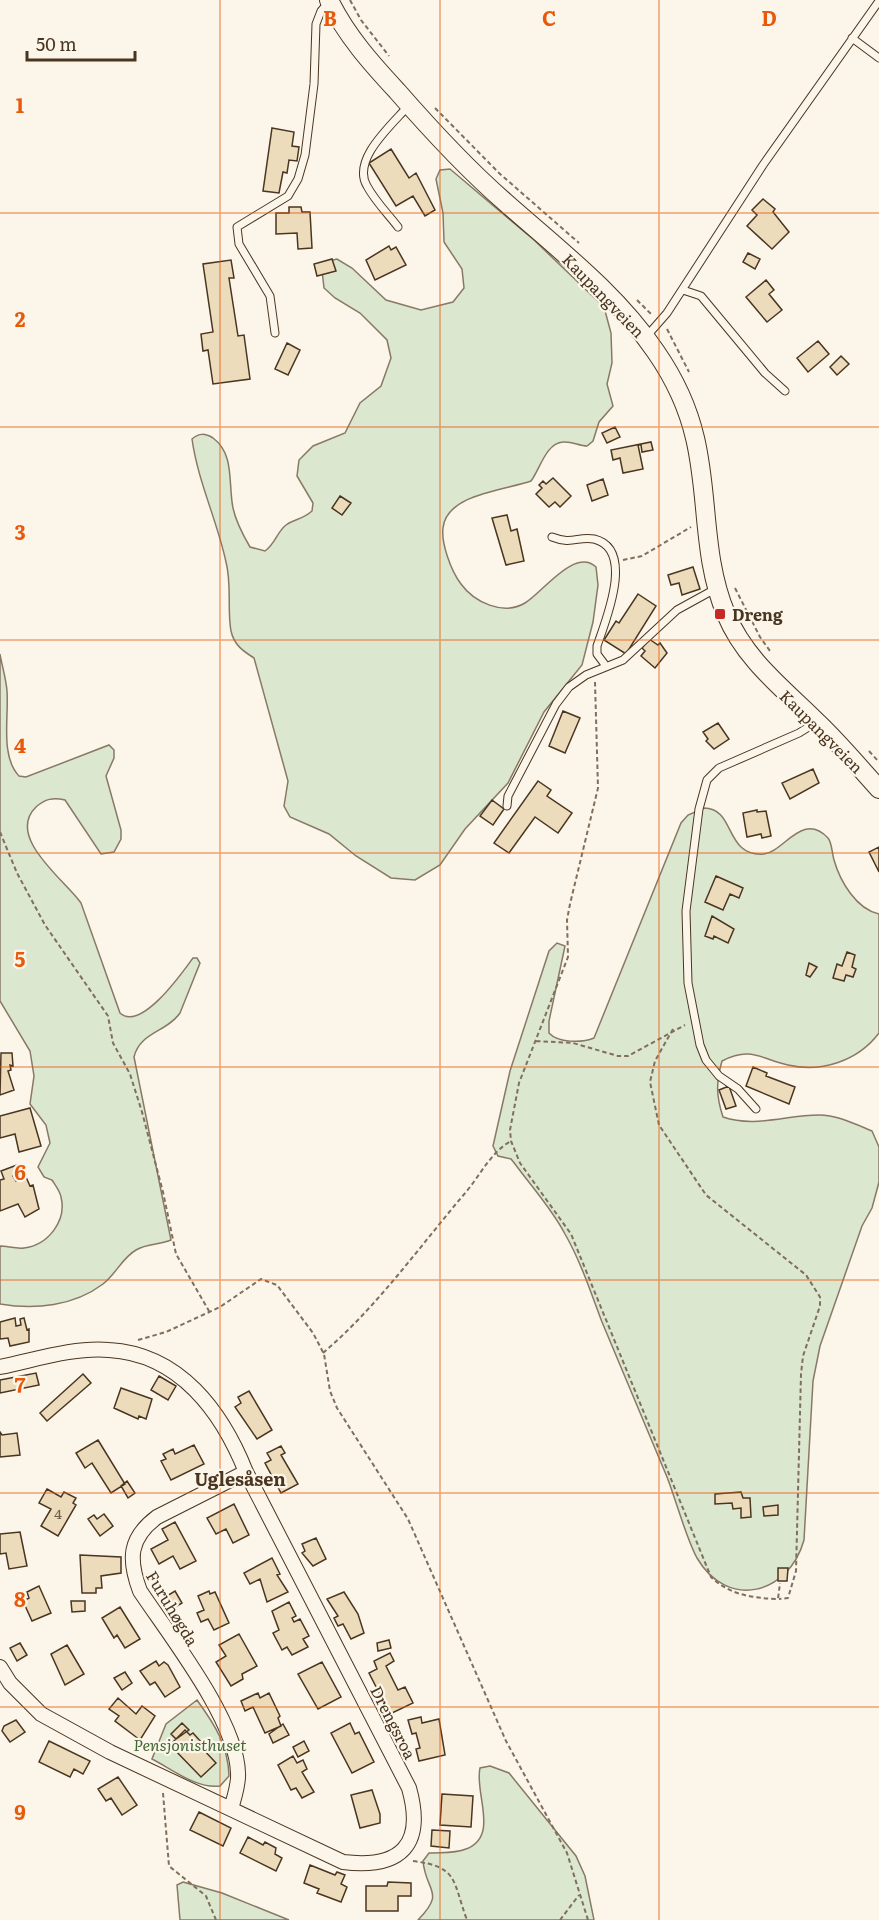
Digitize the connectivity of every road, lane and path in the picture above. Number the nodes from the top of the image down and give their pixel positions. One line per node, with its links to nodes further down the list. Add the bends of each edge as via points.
1 (350, 0): 5 (path)
2 (329, 1): 8 (main road, Kaupangveien, via 356,44); 14 (lane, via 316,24 314,84 298,180 288,196 237,227 239,244 270,296)
3 (879, 1): 4 (lane)
4 (852, 38): 6 (lane); 11 (lane)
5 (390, 57)
6 (879, 58)
7 (428, 101): 10 (path, via 499,173)
8 (409, 105): 9 (lane, via 369,155 363,175 366,186); 15 (main road, Kaupangveien, via 471,170 591,278)
9 (398, 227)
10 (584, 248)
11 (682, 290): 13 (lane); 17 (lane, via 701,296)
12 (636, 299): 13 (path)
13 (660, 322): 15 (lane); 16 (path, via 668,330)
14 (275, 333)
15 (646, 337): 18 (main road, Kaupangveien, via 671,376 695,437)
16 (691, 379)
17 (785, 392)
18 (704, 521): 20 (path, via 642,556); 21 (main road, Kaupangveien)
19 (552, 537): 20 (lane, via 564,542 592,539)
20 (614, 562): 23 (lane, via 616,586 597,646 597,654)
21 (726, 587): 22 (path); 23 (lane, via 677,610 632,653); 25 (main road, Kaupangveien, via 729,621 755,661)
22 (772, 653)
23 (606, 666): 24 (lane)
24 (597, 670): 29 (lane, via 569,687 556,704 508,796); 33 (path, via 596,798 567,920 568,957)
25 (817, 722): 28 (main road, Kaupangveien); 31 (lane, via 732,761 707,780 699,809 686,912 688,983)
26 (866, 749): 27 (path)
27 (879, 762)
28 (879, 789)
29 (507, 806)
30 (0, 832): 36 (path, via 45,925 108,1016 113,1043 130,1074 142,1112 176,1254)
31 (696, 1020): 32 (path); 34 (lane, via 706,1060)
32 (673, 1029): 33 (path, via 628,1056 573,1043); 42 (path, via 655,1061 650,1082 658,1125 706,1195 806,1275 820,1297 801,1374 796,1570 788,1598)
33 (535, 1041): 35 (path, via 519,1083)
34 (756, 1109)
35 (511, 1141): 38 (path, via 500,1147 358,1318); 42 (path, via 520,1163 571,1234 711,1577 725,1589 751,1598)
36 (209, 1311): 37 (path, via 166,1332); 38 (path, via 238,1297 261,1279 277,1285)
37 (110, 1350): 39 (street, Drengsroa); 40 (street, Drengsroa, via 128,1352 170,1370 202,1395 218,1413)
38 (323, 1353): 47 (path, via 337,1408 408,1519 506,1740 567,1853)
39 (0, 1367)
40 (246, 1472): 45 (street, Furuhøgda, via 157,1517 144,1527 132,1552 133,1573 140,1591 216,1708 234,1743 238,1774); 46 (street, Drengsroa, via 409,1788 416,1821 413,1836)
41 (780, 1583): 42 (path)
42 (778, 1599)
43 (0, 1667): 44 (street, via 40,1714)
44 (162, 1777): 45 (street); 48 (path, via 169,1866 206,1896)
45 (231, 1809): 46 (street, via 344,1862 371,1865)
46 (392, 1858): 49 (path, via 438,1864 447,1870)
47 (579, 1895): 50 (path); 51 (path)
48 (216, 1920)
49 (467, 1920)
50 (560, 1920)
51 (588, 1920)

